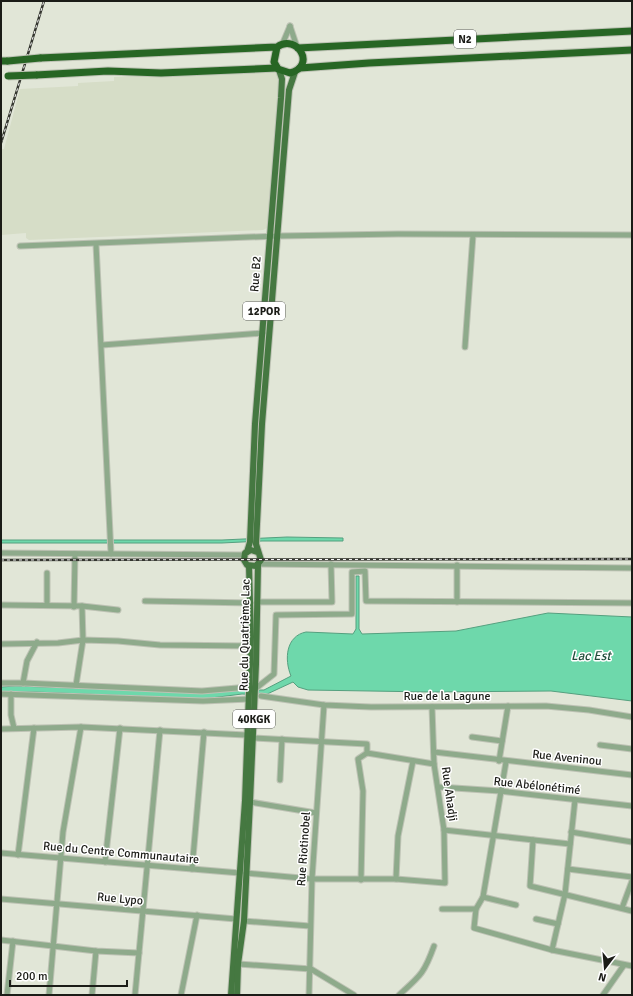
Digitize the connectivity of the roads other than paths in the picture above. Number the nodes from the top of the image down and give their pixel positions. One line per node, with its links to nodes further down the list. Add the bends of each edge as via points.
1 (632, 31): 3 (highway, N2)
2 (279, 46): 3 (highway, N2, via 289,44); 3 (street, via 290,26); 5 (highway, N2, bridge); 6 (highway, via 274,57)
3 (298, 47): 7 (highway, via 303,58)
4 (632, 50): 7 (highway, N2, via 383,62)
5 (5, 61)
6 (278, 69): 7 (highway, N2, via 286,73); 8 (highway, N2, bridge, via 161,73 108,71); 11 (main road, Rue B2 / 12POR, via 282,89)
7 (297, 70): 12 (main road, Rue B2 / 12POR, via 289,90)
8 (4, 76)
9 (473, 235): 10 (street); 12 (street); 17 (street)
10 (632, 235)
11 (270, 236): 12 (street); 13 (street); 15 (main road, Rue B2 / 12POR)
12 (278, 236): 18 (main road, Rue B2 / 12POR, via 262,424 256,544)
13 (96, 244): 14 (street); 16 (street)
14 (20, 246)
15 (262, 333): 16 (street); 22 (main road, Rue B2 / 12POR, via 250,542)
16 (102, 345): 21 (street)
17 (465, 346)
18 (258, 552): 22 (main road, via 253,550); 23 (main road, 40KGK, via 261,557)
19 (1, 553): 20 (street)
20 (75, 554): 21 (street); 36 (street)
21 (111, 554): 22 (street)
22 (246, 554): 26 (main road, 40KGK, via 244,562)
23 (258, 564): 24 (street); 26 (main road); 30 (main road, Rue du Quatrième Lac / 40KGK)
24 (331, 564): 25 (street); 30 (street, via 332,602)
25 (457, 565): 27 (street); 31 (street)
26 (249, 566): 30 (main road, Rue du Quatrième Lac / 40KGK)
27 (632, 568)
28 (46, 573): 34 (street)
29 (144, 601): 30 (street)
30 (254, 602): 41 (main road, Rue du Quatrième Lac / 40KGK); 45 (main road, Rue du Quatrième Lac / 40KGK)
31 (457, 602): 32 (street); 45 (street, via 366,601 365,571 352,572 352,614 276,615 274,674)
32 (632, 603)
33 (1, 605): 34 (street)
34 (47, 605): 36 (street)
35 (82, 606): 36 (street); 37 (street); 38 (street)
36 (74, 607)
37 (118, 610)
38 (83, 640): 39 (street); 41 (street, via 118,640 160,645); 44 (street)
39 (36, 642): 40 (street); 43 (street, via 27,661)
40 (1, 644)
41 (251, 646): 45 (main road, Rue du Quatrième Lac / 40KGK)
42 (1, 683): 43 (street)
43 (23, 683): 44 (street)
44 (76, 685): 45 (street, via 202,691)
45 (252, 688): 49 (main road, Rue du Quatrième Lac / 40KGK); 63 (main road, Rue du Quatrième Lac / 40KGK)
46 (1, 694): 47 (street)
47 (11, 694): 49 (street, via 203,701); 55 (street)
48 (261, 696): 50 (street, Rue de la Lagune)
49 (249, 699): 61 (main road, Rue du Quatrième Lac / 40KGK)
50 (324, 705): 52 (street, Rue de la Lagune); 65 (street, Rue Riotinobel)
51 (508, 706): 52 (street, Rue de la Lagune); 53 (street, Rue de la Lagune, via 546,706); 66 (street)
52 (432, 707): 69 (street, Rue Ahadji)
53 (632, 717)
54 (80, 727): 56 (street); 57 (street); 92 (street)
55 (14, 728): 56 (street); 58 (street)
56 (34, 728): 91 (street)
57 (120, 728): 59 (street); 93 (street)
58 (1, 729)
59 (160, 730): 60 (street); 94 (street)
60 (204, 732): 61 (street); 95 (street)
61 (246, 735): 89 (main road, Rue du Quatrième Lac / 40KGK)
62 (472, 737): 66 (street)
63 (253, 738): 64 (street); 80 (main road, Rue du Quatrième Lac / 40KGK)
64 (282, 740): 65 (street); 76 (street)
65 (322, 741): 70 (street, via 367,744); 82 (street, Rue Riotinobel)
66 (502, 741): 72 (street)
67 (600, 745): 68 (street)
68 (632, 749)
69 (434, 752): 72 (street, Rue Aveninou); 74 (street, Rue Ahadji)
70 (367, 753): 71 (street); 101 (street, via 358,759 363,791)
71 (413, 761): 74 (street); 100 (street, via 398,836)
72 (500, 761): 73 (street, Rue Aveninou)
73 (506, 762): 75 (street, Rue Aveninou); 78 (street)
74 (434, 764): 77 (street, Rue Ahadji)
75 (632, 775)
76 (280, 780)
77 (439, 787): 78 (street, Rue Abélonétimé); 83 (street, Rue Ahadji)
78 (500, 791): 79 (street, Rue Abélonétimé); 85 (street)
79 (575, 800): 81 (street, Rue Abélonétimé); 84 (street)
80 (250, 802): 82 (street); 89 (main road, Rue du Quatrième Lac / 40KGK)
81 (632, 806)
82 (316, 813): 99 (street, Rue Riotinobel)
83 (444, 830): 85 (street); 103 (street, Rue Ahadji)
84 (571, 832): 87 (street); 88 (street)
85 (494, 835): 86 (street); 105 (street)
86 (533, 840): 88 (street); 104 (street, via 530,886)
87 (632, 842)
88 (570, 844): 96 (street)
89 (244, 849): 97 (main road, Rue du Quatrième Lac / 40KGK)
90 (1, 853): 91 (street, Rue du Centre Communautaire)
91 (18, 855): 92 (street, Rue du Centre Communautaire)
92 (61, 858): 93 (street, Rue du Centre Communautaire); 107 (street)
93 (105, 862): 94 (street, Rue du Centre Communautaire)
94 (146, 865): 95 (street, Rue du Centre Communautaire); 112 (street)
95 (192, 869): 97 (street, Rue du Centre Communautaire)
96 (568, 869): 98 (street); 104 (street)
97 (243, 873): 99 (street, Rue du Centre Communautaire); 115 (main road); 117 (main road)
98 (632, 877)
99 (312, 879): 101 (street, Rue du Centre Communautaire); 119 (street, Rue Riotinobel)
100 (396, 879): 101 (street, Rue du Centre Communautaire); 103 (street, Rue du Centre Communautaire)
101 (361, 880)
102 (632, 881): 109 (street)
103 (445, 883)
104 (565, 894): 109 (street); 118 (street)
105 (483, 897): 108 (street); 111 (street)
106 (1, 899): 107 (street, Rue Lypo)
107 (57, 903): 112 (street, Rue Lypo); 122 (street)
108 (516, 905)
109 (622, 908): 113 (street)
110 (442, 909): 111 (street)
111 (476, 909): 124 (street, via 474,928)
112 (142, 911): 114 (street, Rue Lypo); 126 (street)
113 (632, 911)
114 (197, 915): 115 (street, Rue Lypo); 135 (street)
115 (236, 919): 136 (main road)
116 (536, 920): 118 (street)
117 (244, 921): 119 (street); 127 (main road)
118 (558, 924): 124 (street)
119 (310, 926): 130 (street, Rue Riotinobel)
120 (1, 940): 121 (street)
121 (13, 941): 122 (street); 131 (street)
122 (53, 946): 125 (street); 132 (street)
123 (434, 946): 140 (street, via 426,968)
124 (552, 950): 128 (street)
125 (96, 951): 126 (street); 133 (street)
126 (139, 953): 134 (street)
127 (238, 964): 130 (street); 137 (main road)
128 (624, 965): 129 (street); 141 (street)
129 (632, 966)
130 (311, 969): 138 (street, Rue Riotinobel); 139 (street)
131 (7, 995)
132 (49, 995)
133 (92, 995)
134 (135, 995)
135 (181, 995)
136 (231, 995)
137 (237, 995)
138 (309, 995)
139 (354, 995)
140 (399, 995)
141 (603, 995)

